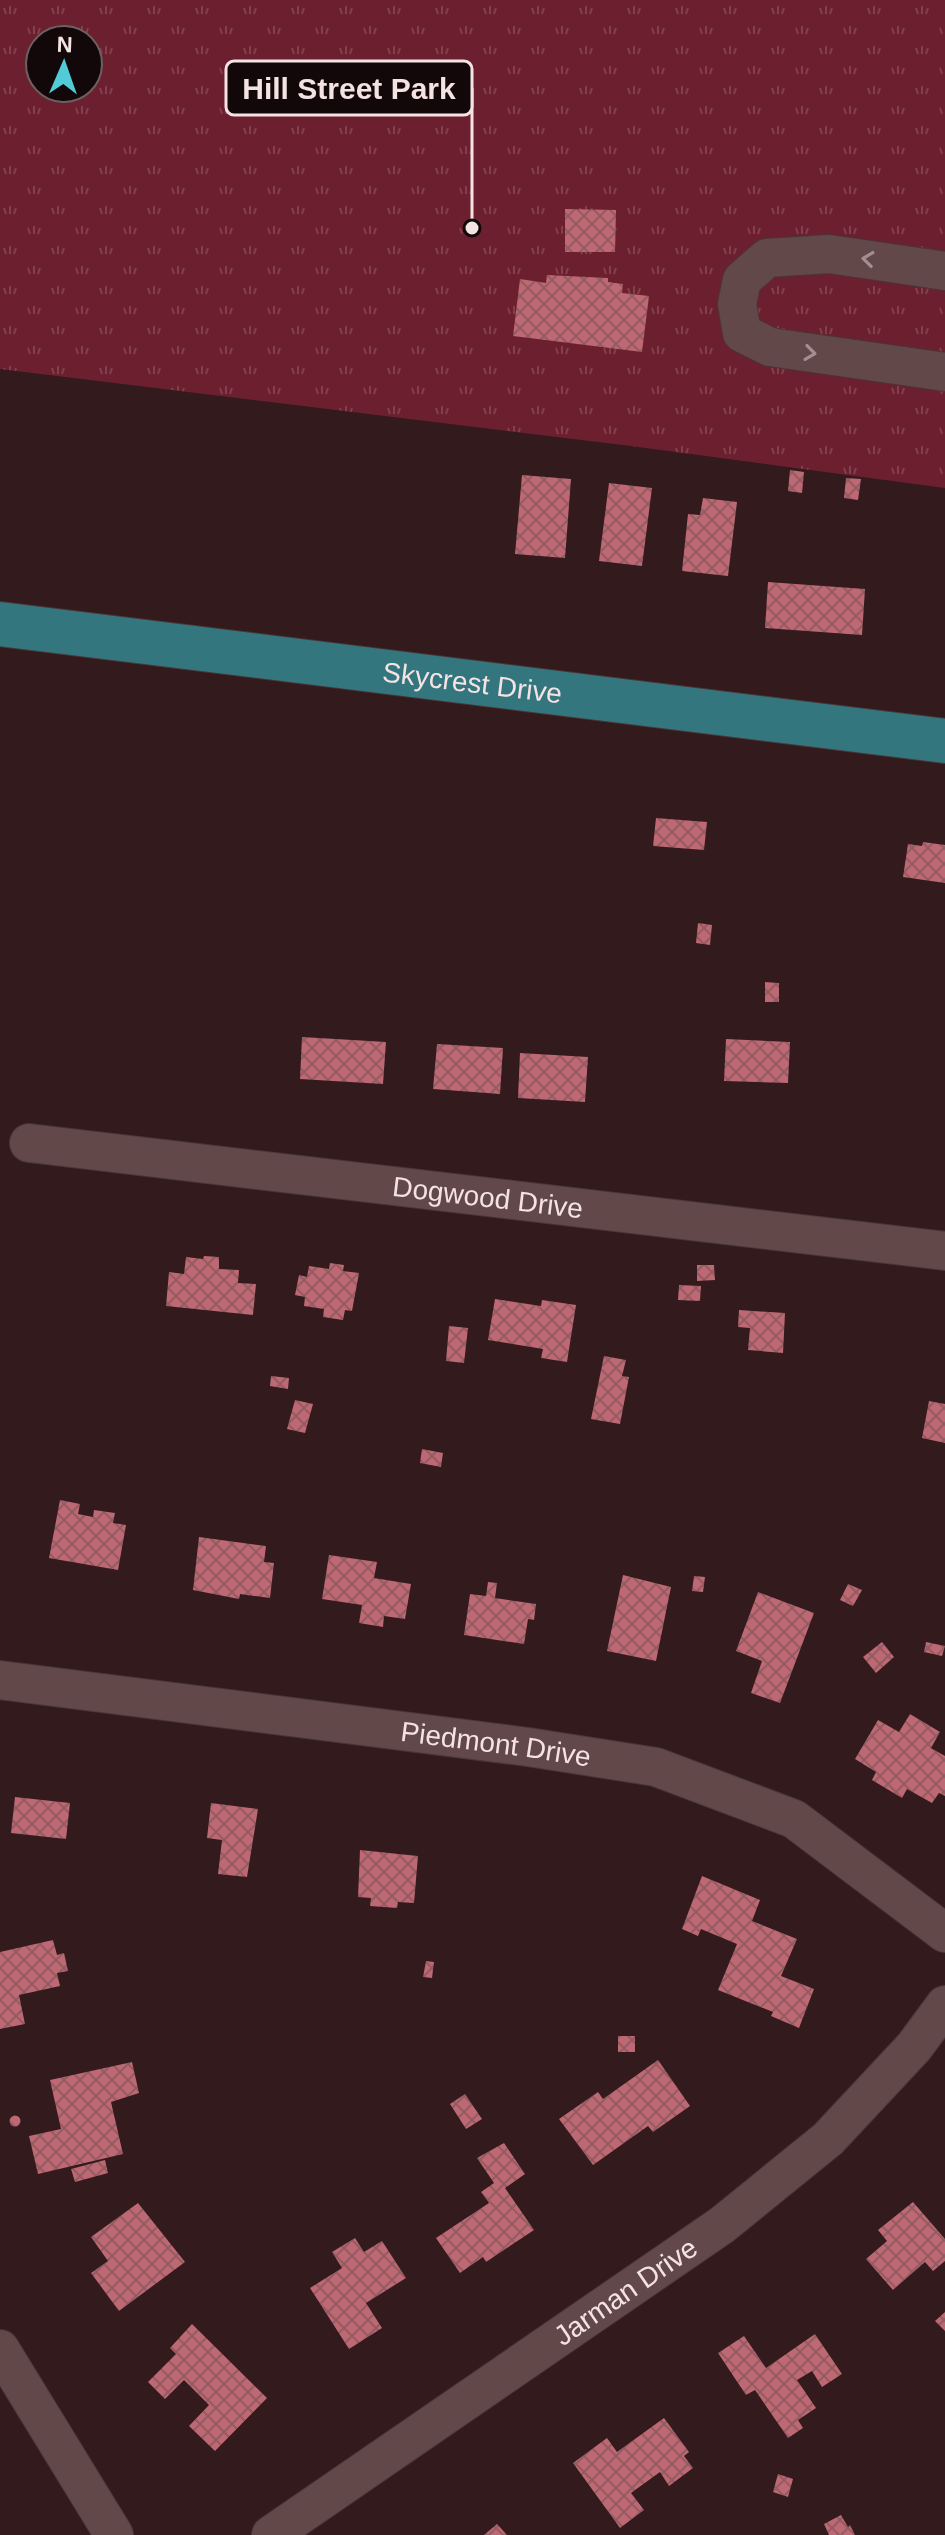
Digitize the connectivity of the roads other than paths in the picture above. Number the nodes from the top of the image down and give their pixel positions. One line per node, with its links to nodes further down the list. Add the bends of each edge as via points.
1 (945, 271): 2 (street, one-way to 2, via 829,254 767,258 742,280 737,304 742,333 770,347)
2 (945, 372)
3 (0, 624): 4 (main road, Skycrest Drive)
4 (945, 741)
5 (29, 1143): 6 (street, Dogwood Drive)
6 (945, 1251)
7 (0, 1680): 8 (street, Piedmont Drive, via 656,1767 794,1819)
8 (945, 1933)
9 (945, 2005): 12 (street, Jarman Drive, via 914,2047 828,2139 722,2225)
10 (3, 2355): 11 (street)
11 (114, 2535)
12 (271, 2535)

